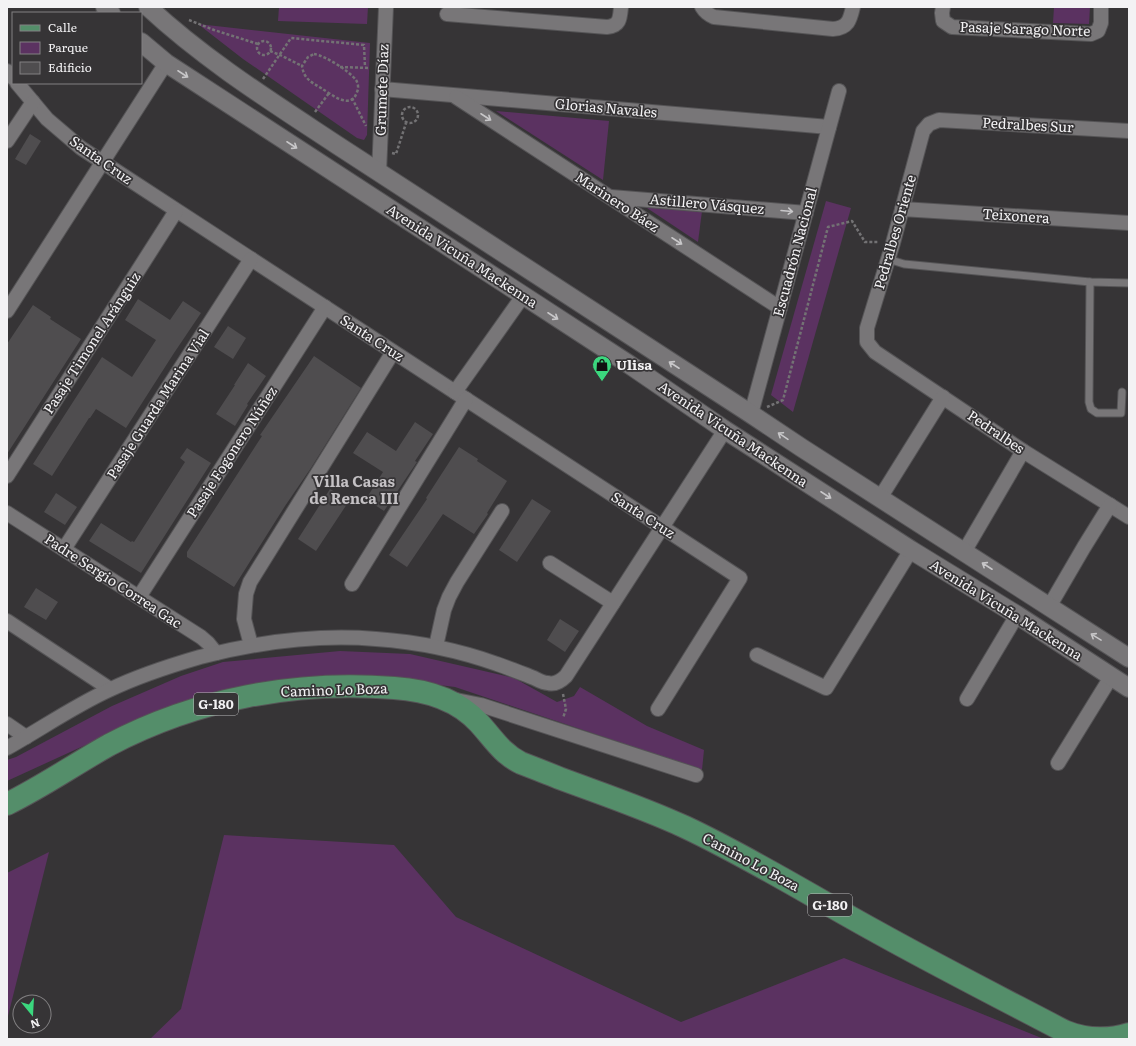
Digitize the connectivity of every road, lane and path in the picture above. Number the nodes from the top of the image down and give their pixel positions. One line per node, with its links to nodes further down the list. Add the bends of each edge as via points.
1 (148, 7): 10 (street, Avenida Vicuña Mackenna)
2 (386, 7): 19 (street, Grumete Díaz)
3 (621, 7): 8 (street, via 620,19 612,26)
4 (853, 7): 7 (street, via 850,18 839,29 714,17)
5 (943, 7): 6 (street, Pasaje Sarago Norte, via 943,21 952,27 1091,34 1098,31 1101,23)
6 (1101, 7)
7 (703, 9)
8 (511, 13): 9 (street)
9 (447, 14)
10 (172, 29): 12 (path, via 181,18); 21 (street, Avenida Vicuña Mackenna)
11 (142, 43): 15 (street, Avenida Vicuña Mackenna)
12 (258, 44): 13 (path, via 266,42 270,46); 13 (path, via 257,50 261,54 266,55)
13 (270, 51): 14 (path)
14 (280, 55): 16 (path); 18 (path, via 290,38 364,45); 21 (path)
15 (166, 63): 34 (street); 46 (street, Avenida Vicuña Mackenna, one-way to 46)
16 (302, 66): 17 (path, via 308,57 314,54 322,55); 24 (path, via 303,74 308,80)
17 (340, 66): 18 (path); 24 (path, via 358,84 357,94 345,101)
18 (365, 67): 19 (path)
19 (383, 68): 22 (street, Grumete Díaz)
20 (18, 84): 26 (street, Santa Cruz)
21 (254, 90): 28 (street, Avenida Vicuña Mackenna)
22 (382, 90): 25 (street, Glorias Navales); 33 (street, Grumete Díaz)
23 (839, 91): 30 (street, Escuadrón Nacional)
24 (329, 93): 28 (path)
25 (454, 96): 30 (street, Glorias Navales); 36 (street, Marinero Báez, one-way to 36)
26 (33, 102): 32 (street); 34 (street, Santa Cruz, via 64,134)
27 (406, 123): 27 (path, via 412,123 418,118 415,109 408,107 402,112); 33 (path, via 396,154)
28 (306, 124): 35 (street, Avenida Vicuña Mackenna)
29 (929, 124): 31 (street, Pedralbes Sur, via 939,120); 37 (street, Pedralbes Oriente, via 923,131)
30 (829, 127): 39 (street, Escuadrón Nacional)
31 (1129, 131)
32 (7, 140)
33 (380, 152): 35 (street, Grumete Díaz)
34 (102, 162): 38 (street, Santa Cruz); 49 (street)
35 (379, 173): 51 (street, Avenida Vicuña Mackenna)
36 (608, 196): 39 (street, Astillero Vásquez, one-way to 39); 48 (street, Marinero Báez, one-way to 48)
37 (902, 209): 40 (street, Teixonera); 41 (street, Pedralbes Oriente)
38 (176, 211): 42 (street, Santa Cruz); 62 (street, Pasaje Timonel Aránguiz)
39 (806, 213): 48 (street, Escuadrón Nacional)
40 (1129, 222)
41 (893, 243): 43 (street, Pedralbes Oriente); 57 (path, via 865,242 852,221 828,227 783,400)
42 (251, 260): 47 (street, Santa Cruz); 70 (street, Pasaje Guarda Marina Vial)
43 (888, 260): 44 (lane, via 904,264); 50 (street, Pedralbes Oriente, via 867,328)
44 (1090, 282): 45 (lane); 54 (lane, via 1091,409 1097,413 1121,413)
45 (1129, 283)
46 (523, 296): 53 (street, Avenida Vicuña Mackenna, one-way to 53); 55 (street)
47 (325, 307): 52 (street, Santa Cruz); 75 (street, Pasaje Fogonero Núñez)
48 (780, 308): 57 (street, Escuadrón Nacional)
49 (7, 311)
50 (867, 342): 56 (street, Pedralbes, via 875,352)
51 (644, 345): 53 (street); 57 (street, Avenida Vicuña Mackenna, one-way to 51)
52 (393, 352): 55 (street, Santa Cruz); 80 (street, via 250,582 246,594 244,619)
53 (630, 365): 58 (street, Avenida Vicuña Mackenna)
54 (1122, 392)
55 (460, 396): 69 (street, Santa Cruz); 74 (street)
56 (943, 397): 60 (street, Pedralbes); 63 (street)
57 (751, 414): 59 (street, Avenida Vicuña Mackenna, one-way to 57)
58 (725, 430): 61 (street, Avenida Vicuña Mackenna); 69 (street)
59 (802, 448): 61 (street); 63 (street, Avenida Vicuña Mackenna)
60 (1023, 451): 64 (street, Pedralbes); 72 (street)
61 (788, 471): 71 (street, Avenida Vicuña Mackenna, one-way to 71)
62 (7, 476)
63 (880, 498): 68 (street, Avenida Vicuña Mackenna)
64 (1110, 505): 67 (street, Pedralbes); 77 (street)
65 (502, 511): 81 (street, via 456,582 444,610)
66 (7, 513): 70 (street, Padre Sergio Correa Gac)
67 (1129, 517)
68 (924, 527): 71 (street); 72 (street, Avenida Vicuña Mackenna)
69 (662, 528): 76 (street); 91 (street, Santa Cruz, via 740,578)
70 (64, 549): 75 (street, Padre Sergio Correa Gac)
71 (911, 550): 78 (street, Avenida Vicuña Mackenna); 83 (street, via 826,688)
72 (964, 552): 77 (street, Avenida Vicuña Mackenna, one-way to 72)
73 (550, 563): 76 (street)
74 (352, 584)
75 (139, 597): 82 (street, Padre Sergio Correa Gac, via 201,637)
76 (613, 603): 86 (street, via 566,676)
77 (1049, 607): 84 (street, Avenida Vicuña Mackenna, one-way to 77)
78 (1017, 615): 85 (street, Avenida Vicuña Mackenna); 90 (street)
79 (7, 621): 88 (street)
80 (250, 645): 81 (street, via 346,637); 82 (street)
81 (436, 646): 86 (street, via 499,664 547,683)
82 (216, 653): 88 (street, via 162,668)
83 (757, 655)
84 (1129, 658)
85 (1111, 677): 87 (street, Avenida Vicuña Mackenna); 96 (street)
86 (558, 682): 93 (path, via 566,709)
87 (1129, 688)
88 (110, 689): 94 (street)
89 (446, 698): 93 (street, Camino Lo Boza, via 481,705); 98 (main road, Camino Lo Boza / G-180, via 395,688 344,686 298,688 245,696 188,712 133,733); 100 (main road, Camino Lo Boza / G-180, via 468,713 501,749 519,762 688,828 944,969 1064,1031 1087,1038)
90 (967, 699)
91 (658, 709)
92 (7, 724): 94 (street)
93 (557, 730): 97 (street, Camino Lo Boza)
94 (26, 737): 95 (street)
95 (7, 748)
96 (1058, 763)
97 (696, 775)
98 (7, 804)
99 (1129, 1034): 100 (main road, Camino Lo Boza / G-180)
100 (1106, 1039)

